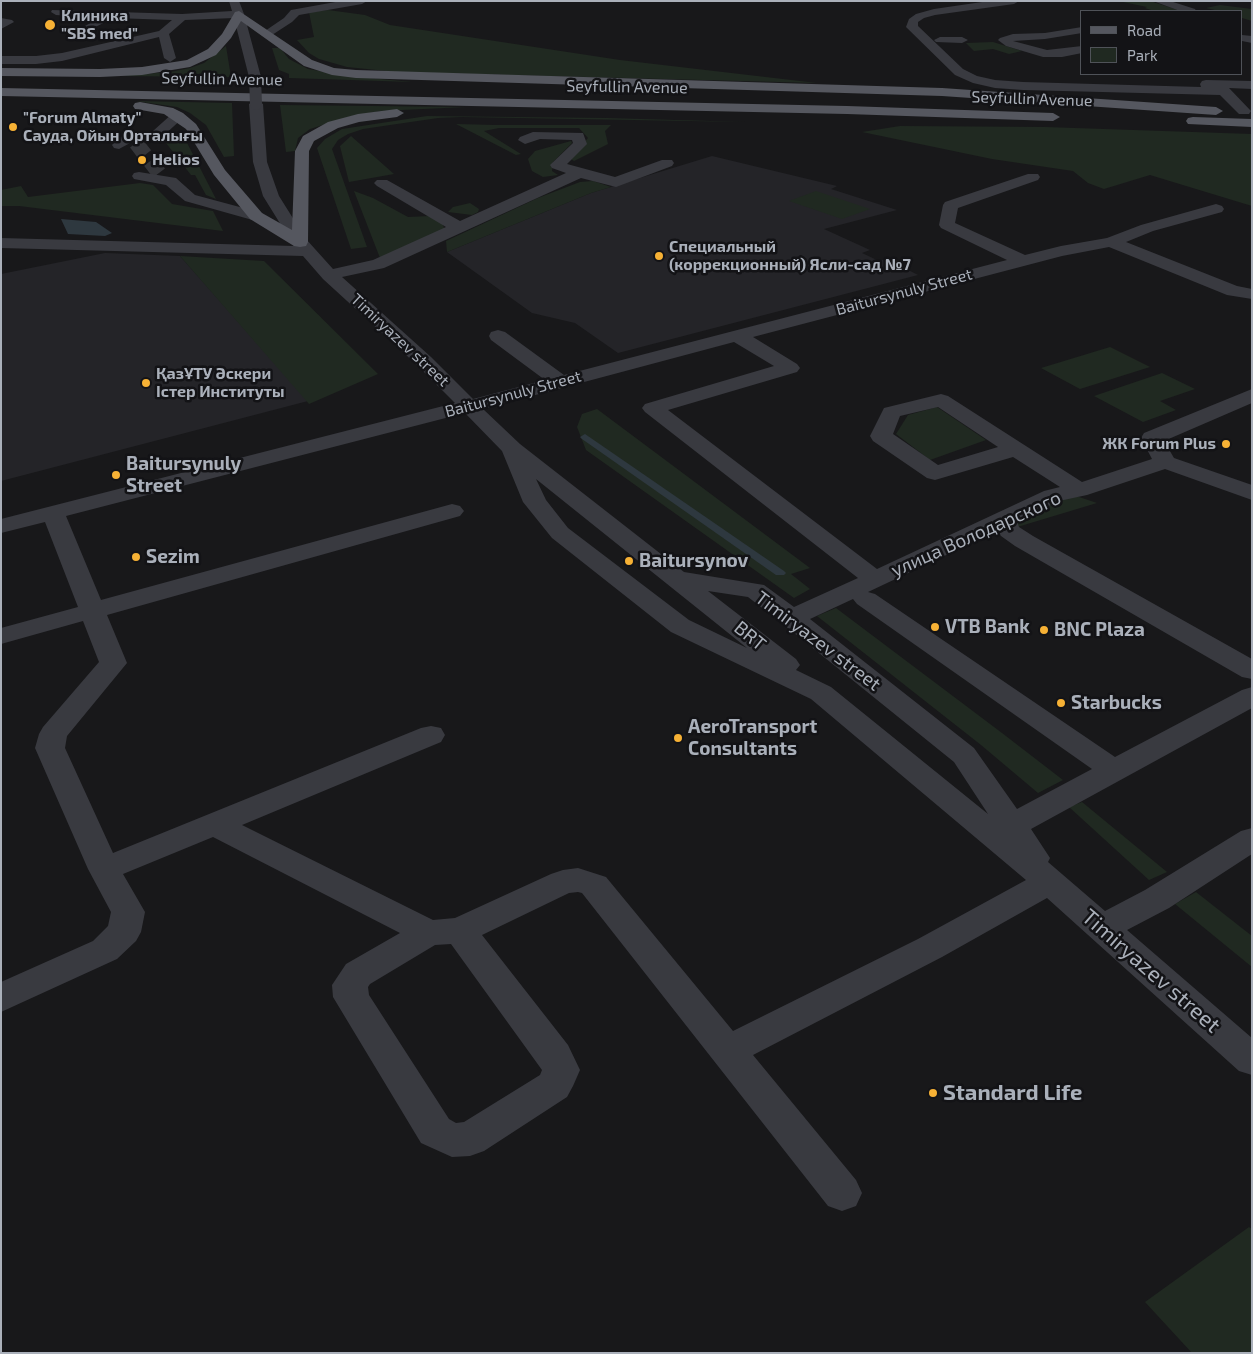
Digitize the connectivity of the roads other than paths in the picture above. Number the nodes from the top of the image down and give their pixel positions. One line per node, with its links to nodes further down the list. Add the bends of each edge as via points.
1 (234, 1): 10 (street)
2 (362, 1): 7 (street)
3 (964, 1): 6 (street)
4 (1014, 1): 6 (street)
5 (1158, 1): 8 (street)
6 (978, 6): 19 (street, via 920,16 912,21 912,27)
7 (297, 7): 18 (street, via 288,20)
8 (1187, 10)
9 (56, 12): 11 (street)
10 (240, 14): 12 (street); 18 (main road); 25 (main road, via 227,36 212,52 181,66 100,73); 49 (street, bridge, via 254,77 262,171 270,196)
11 (112, 15): 12 (street); 15 (street)
12 (182, 17): 17 (street)
13 (1, 21): 14 (street, via 8,22)
14 (1, 26)
15 (91, 26)
16 (1080, 30): 22 (street, via 1004,40 1047,54)
17 (163, 33): 23 (street); 24 (street, via 62,57)
18 (268, 33): 32 (main road, via 308,64 356,74 942,92)
19 (924, 38): 20 (street); 30 (street, via 959,72 995,84)
20 (940, 40): 21 (street); 27 (street, via 957,47 955,53 972,68 1004,78)
21 (962, 40)
22 (1080, 49)
23 (170, 58)
24 (1, 60)
25 (1, 72)
26 (1, 81): 32 (main road, Seyfullin Avenue)
27 (1252, 85)
28 (1, 92): 49 (main road, Seyfullin Avenue, via 847,110 1066,118 852,119 480,111 358,118 316,133 308,139 302,151)
29 (1252, 92): 30 (street)
30 (1227, 95): 34 (street)
31 (1, 102): 33 (main road, via 128,105 168,110)
32 (1216, 111): 34 (main road, Seyfullin Avenue)
33 (178, 116): 37 (street, via 157,134); 44 (main road, via 191,127 219,172)
34 (1249, 116): 35 (main road)
35 (1154, 120)
36 (525, 140): 39 (street, via 538,135 578,136 580,144 557,165)
37 (126, 143)
38 (667, 163): 39 (street, via 616,182)
39 (579, 174): 45 (street)
40 (139, 176): 44 (street, via 165,177 190,198)
41 (1033, 177): 51 (street, via 951,205 947,225)
42 (382, 182): 45 (street)
43 (1216, 209): 46 (street, Baitursynuly Street, via 1147,228)
44 (256, 216): 49 (main road)
45 (460, 228): 52 (street, via 378,264)
46 (1111, 242): 51 (street, Baitursynuly Street); 53 (street, via 1233,291)
47 (1, 243): 48 (street)
48 (69, 245): 49 (street); 50 (street)
49 (304, 247): 52 (street)
50 (1, 259)
51 (1024, 261): 55 (street, Baitursynuly Street)
52 (330, 275): 58 (street, Timiryazev street)
53 (1252, 294)
54 (498, 336): 56 (street)
55 (737, 336): 56 (street, Baitursynuly Street); 69 (street, via 790,368 652,408)
56 (560, 382): 58 (street, Baitursynuly Street)
57 (1252, 395): 61 (street, via 1152,438)
58 (469, 406): 59 (street, Timiryazev street); 65 (street, Baitursynuly Street)
59 (512, 448): 68 (street, Timiryazev street); 74 (street, Timiryazev street, via 535,502 560,533 680,626)
60 (1015, 449): 60 (street, via 941,400 891,412 881,436 935,473); 62 (street)
61 (1165, 462): 62 (street, улица Володарского); 63 (street)
62 (1079, 490): 67 (street, улица Володарского, via 1052,496)
63 (1252, 493)
64 (452, 511): 70 (street)
65 (53, 513): 66 (street, Baitursynuly Street); 70 (street)
66 (1, 526)
67 (1008, 526): 69 (street, улица Володарского); 73 (street)
68 (678, 579): 71 (street, Timiryazev street, via 755,590); 74 (street, BRT)
69 (861, 591): 71 (street); 77 (street)
70 (92, 610): 72 (street); 81 (street, via 113,663 53,734 50,748)
71 (792, 618): 79 (street, Timiryazev street, via 964,755)
72 (1, 636)
73 (1252, 671)
74 (821, 693): 82 (street, Timiryazev street)
75 (1252, 696): 77 (street)
76 (431, 736): 78 (street)
77 (1114, 770): 79 (street)
78 (214, 824): 81 (street); 84 (street)
79 (1012, 825): 82 (street, Timiryazev street)
80 (1245, 852): 83 (street)
81 (104, 869): 85 (street, via 128,912 124,932 106,950)
82 (1050, 882): 83 (street, Timiryazev street); 86 (street)
83 (1103, 928): 87 (street, Timiryazev street)
84 (444, 932): 84 (street, via 358,974 350,985 352,996 435,1131 452,1140 470,1139 554,1086 561,1070 555,1056); 86 (street, via 563,882 578,880 594,885)
85 (1, 998)
86 (728, 1052): 88 (street)
87 (1252, 1060)
88 (842, 1193)

